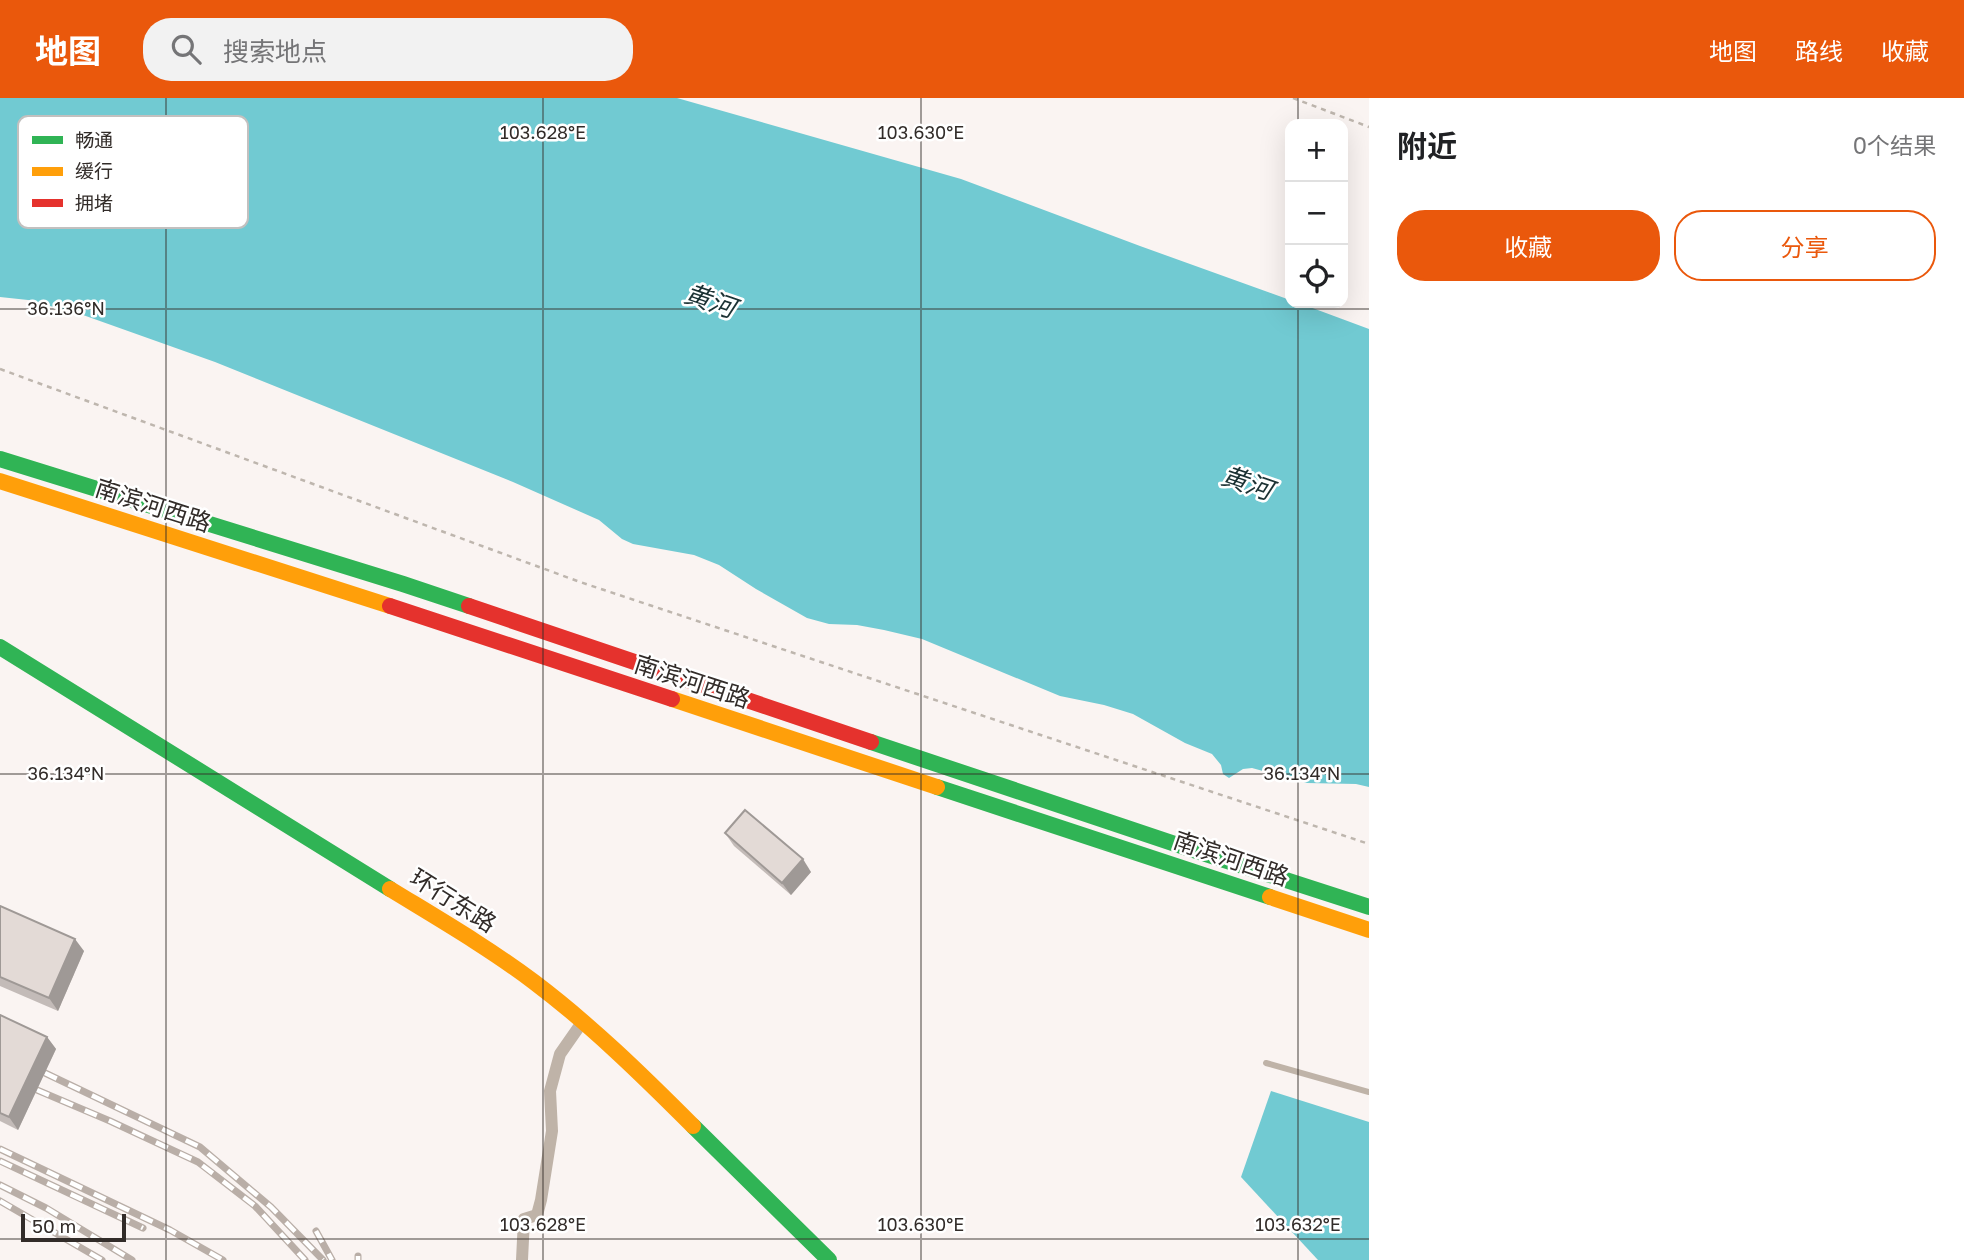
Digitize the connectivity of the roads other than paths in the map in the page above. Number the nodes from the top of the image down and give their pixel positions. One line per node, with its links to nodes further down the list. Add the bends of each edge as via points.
1 (0, 459): 4 (main road, 南滨河西路, via 402,584)
2 (0, 481): 5 (main road, 南滨河西路)
3 (0, 648): 6 (main road, 环行东路, via 473,940)
4 (1369, 907)
5 (1369, 930)
6 (583, 1021): 9 (street, via 560,1054 550,1091 552,1130 541,1200 537,1215 524,1219); 10 (main road, 环行东路)
7 (1266, 1063): 8 (lane)
8 (1369, 1092)
9 (522, 1260)
10 (829, 1260)

